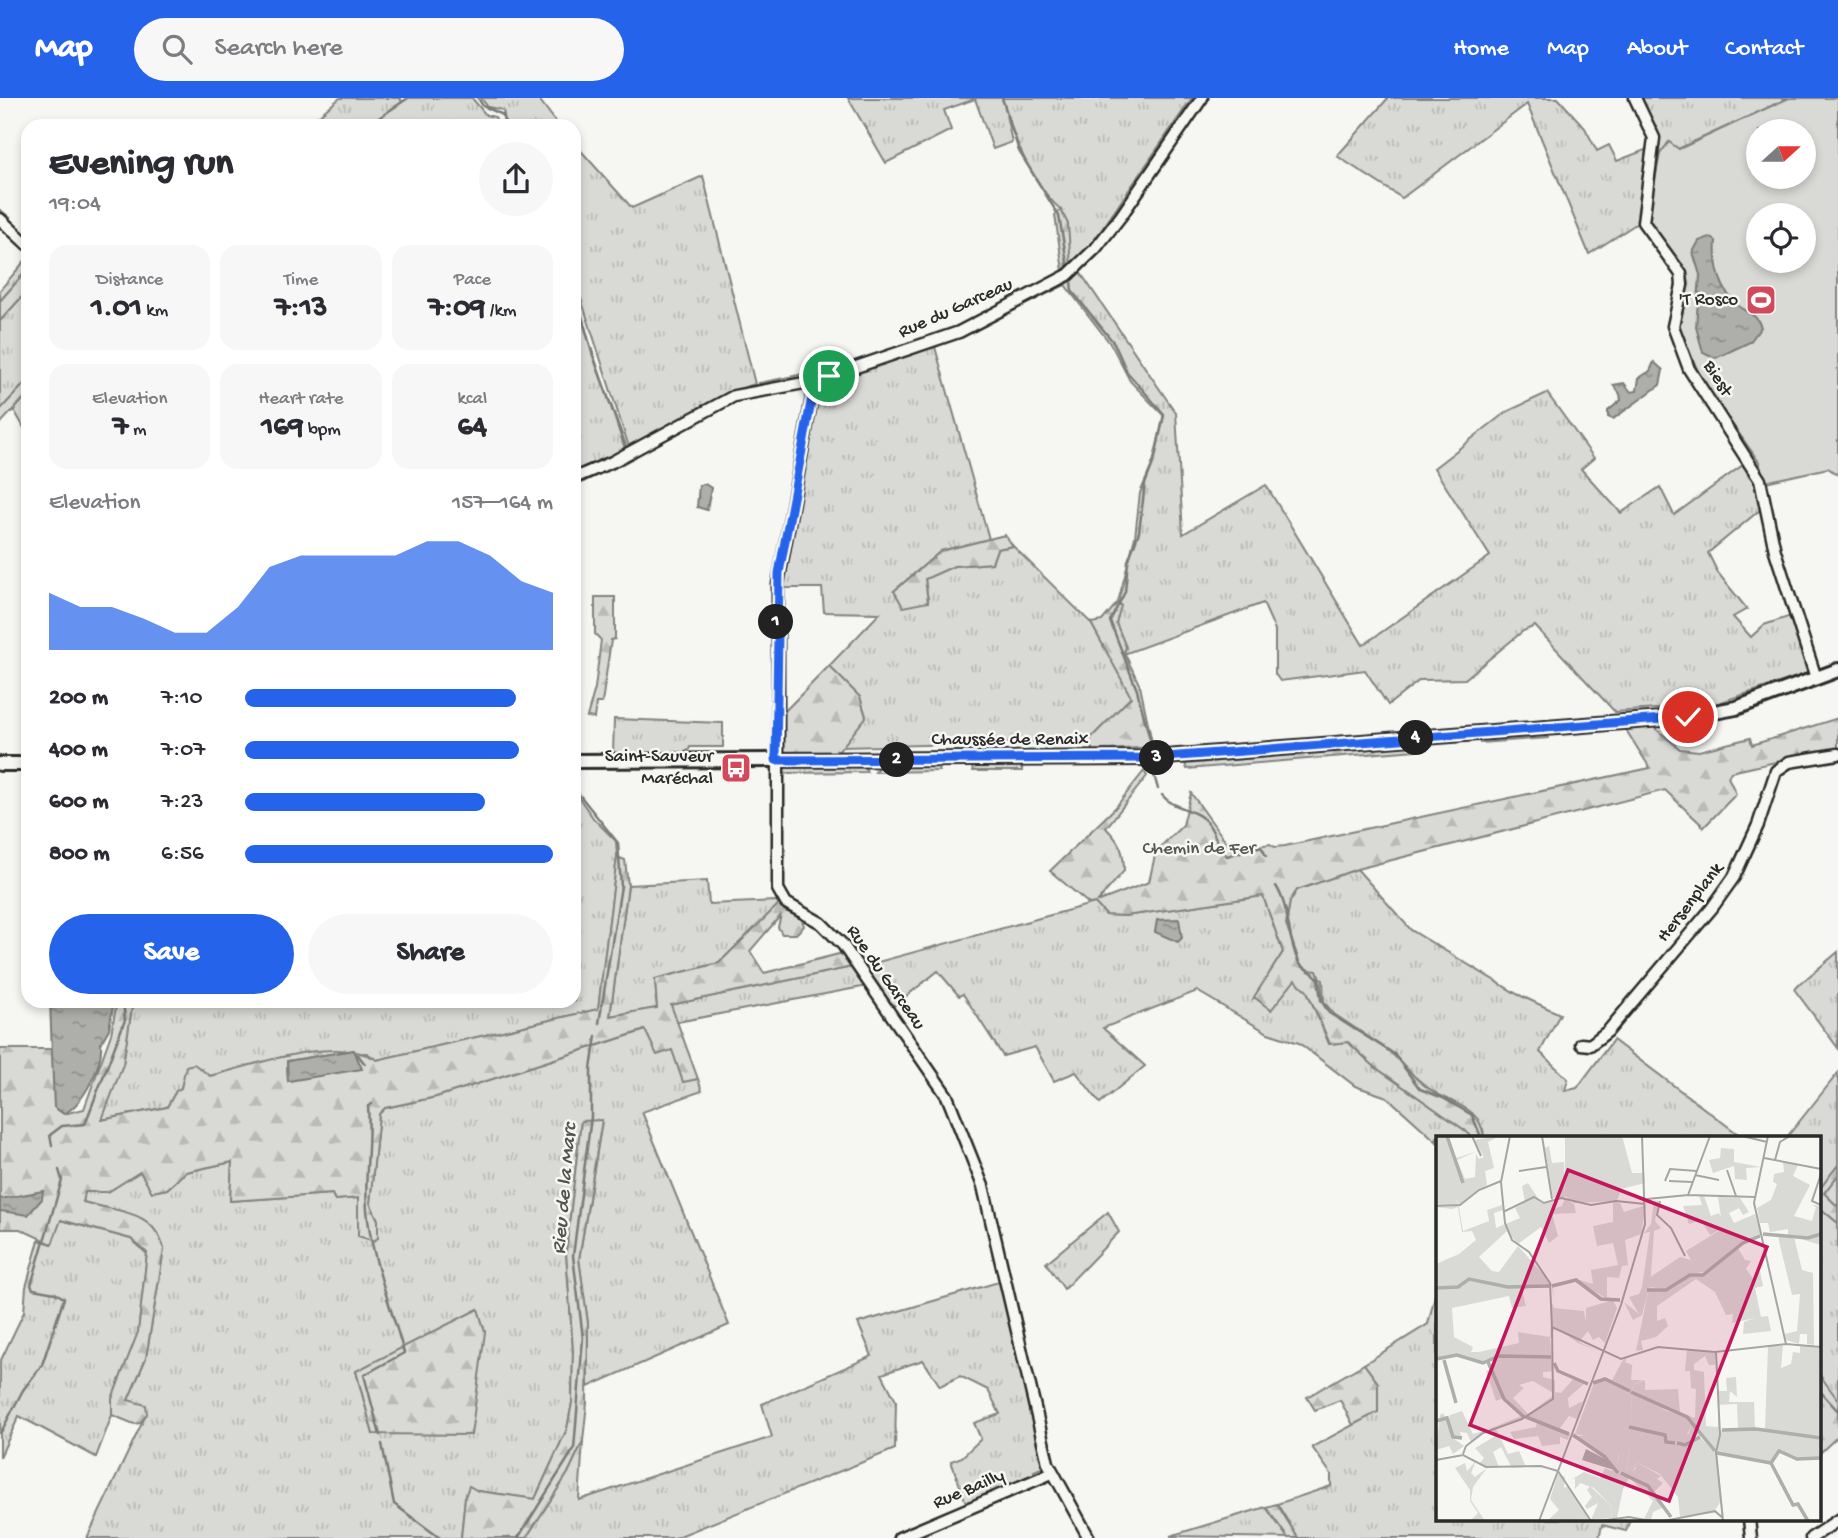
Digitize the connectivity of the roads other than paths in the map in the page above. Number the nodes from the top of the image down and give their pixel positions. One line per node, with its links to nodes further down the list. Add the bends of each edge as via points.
1 (1202, 98): 5 (street, Rue du Garceau, via 1096,248 1068,275 959,332)
2 (1635, 98): 8 (street, Biest, via 1654,138 1643,222 1682,279 1674,331 1698,386 1760,480 1782,578)
3 (0, 219): 4 (street)
4 (21, 238)
5 (815, 381): 6 (street, Rue du Garceau, via 743,392); 10 (street, Rue du Garceau, via 779,573)
6 (581, 475)
7 (1838, 670): 8 (main road, Chaussée de Renaix)
8 (1816, 678): 10 (main road, Chaussée de Renaix, via 1736,708 1688,717 1152,758)
9 (1838, 754): 14 (street, Hersenplank, via 1789,762 1776,771 1744,859 1725,891 1608,1031 1590,1045)
10 (776, 760): 11 (main road, Chaussée de Renaix); 15 (street, Rue du Garceau, via 778,889 786,903 821,923 843,945 947,1096 983,1186)
11 (581, 761)
12 (0, 764): 13 (main road)
13 (21, 764)
14 (1581, 1044)
15 (1052, 1473): 18 (street, Rue Bailly); 19 (street, Rue du Garceau)
16 (1749, 1520): 20 (street)
17 (1838, 1520): 21 (street)
18 (899, 1538)
19 (1089, 1538)
20 (1751, 1538)
21 (1811, 1538)

